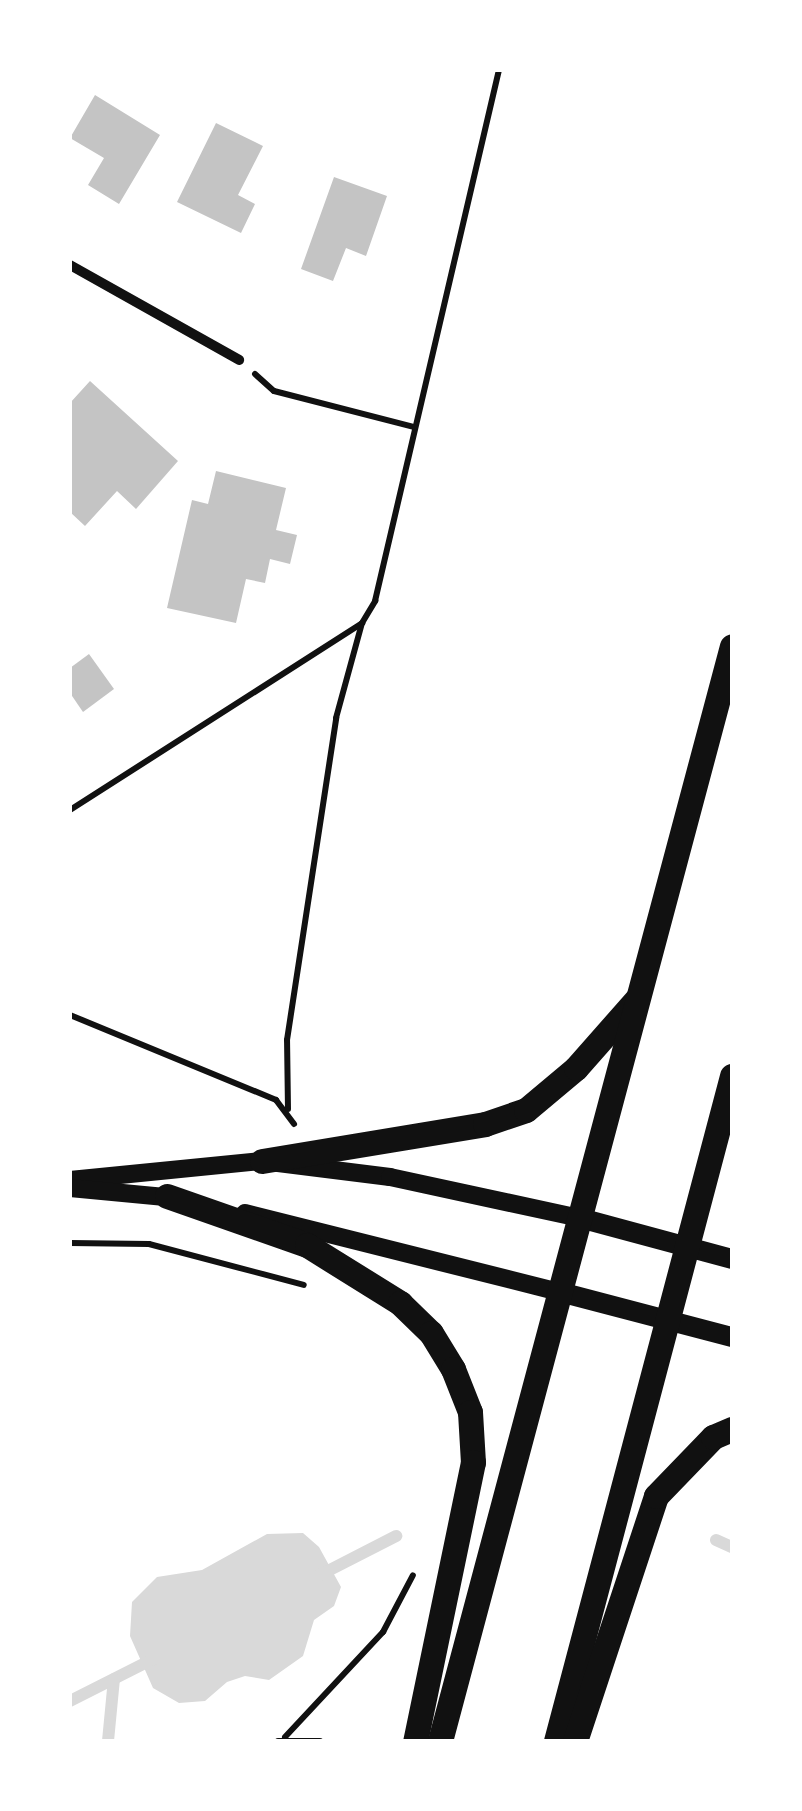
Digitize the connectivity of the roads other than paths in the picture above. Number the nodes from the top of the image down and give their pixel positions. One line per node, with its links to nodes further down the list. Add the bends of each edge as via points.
1 (70, 265): 2 (street)
2 (239, 360)
3 (732, 646): 4 (main road)
4 (639, 997): 6 (main road, via 576,1068 526,1110 485,1124); 10 (main road)
5 (732, 1076): 11 (main road)
6 (262, 1161): 7 (street); 10 (street, via 390,1177)
7 (70, 1180)
8 (70, 1188): 9 (street)
9 (168, 1196): 13 (street); 17 (main road, via 307,1244 400,1303 431,1333 453,1369 470,1412 473,1462)
10 (580, 1218): 11 (main road); 13 (main road)
11 (688, 1247): 12 (main road); 14 (main road)
12 (732, 1259)
13 (560, 1292): 14 (main road); 17 (main road)
14 (668, 1320): 15 (main road); 18 (main road)
15 (732, 1336)
16 (732, 1428): 19 (main road, via 713,1437 656,1496)
17 (428, 1738)
18 (556, 1741)
19 (574, 1741)

